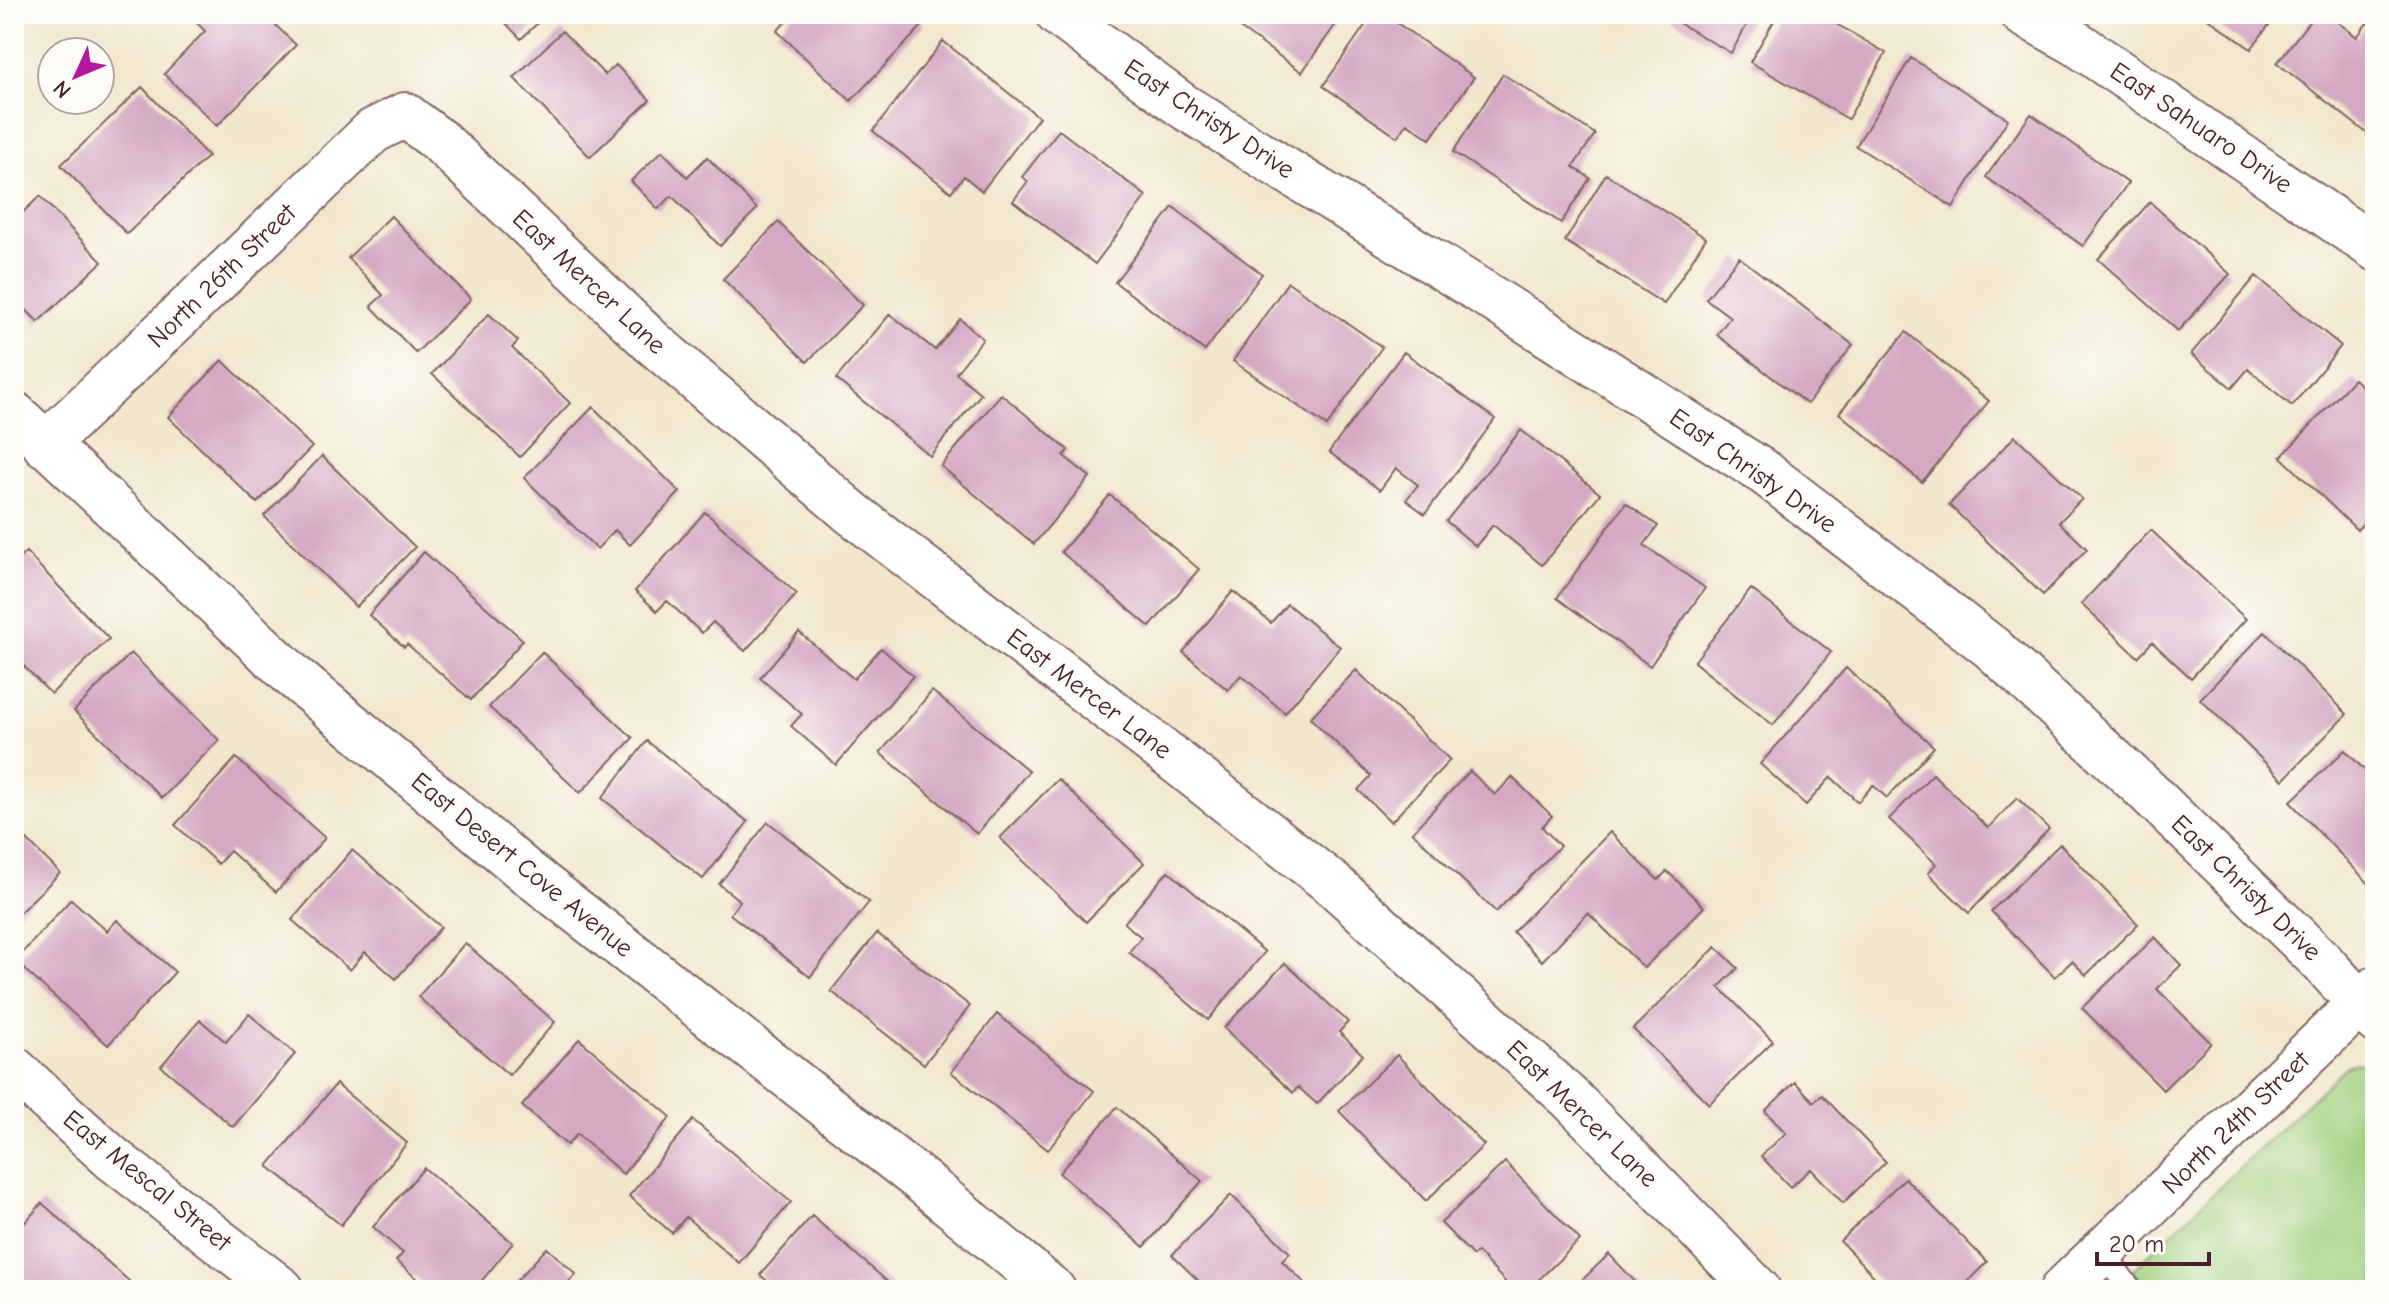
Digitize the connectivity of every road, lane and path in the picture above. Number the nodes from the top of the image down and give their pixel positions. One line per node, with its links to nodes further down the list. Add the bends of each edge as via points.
1 (1058, 14): 7 (street, East Christy Drive, via 1183,106 1765,473 1992,648)
2 (2023, 14): 4 (street, East Sahuaro Drive, via 2076,43)
3 (405, 115): 6 (street, North 26th Street, via 373,131); 12 (street, East Mercer Lane, via 441,142 652,342 853,514 1335,886 1571,1099)
4 (2375, 248)
5 (14, 414): 6 (street, East Desert Cove Avenue)
6 (45, 445): 11 (street, East Desert Cove Avenue, via 293,676 475,829)
7 (2370, 1004): 9 (street, North 24th Street)
8 (14, 1069): 10 (street, East Mescal Street, via 113,1159)
9 (2102, 1252): 13 (street, North 24th Street); 14 (lane)
10 (282, 1290)
11 (1053, 1290)
12 (1758, 1290)
13 (2062, 1290)
14 (2131, 1290)

